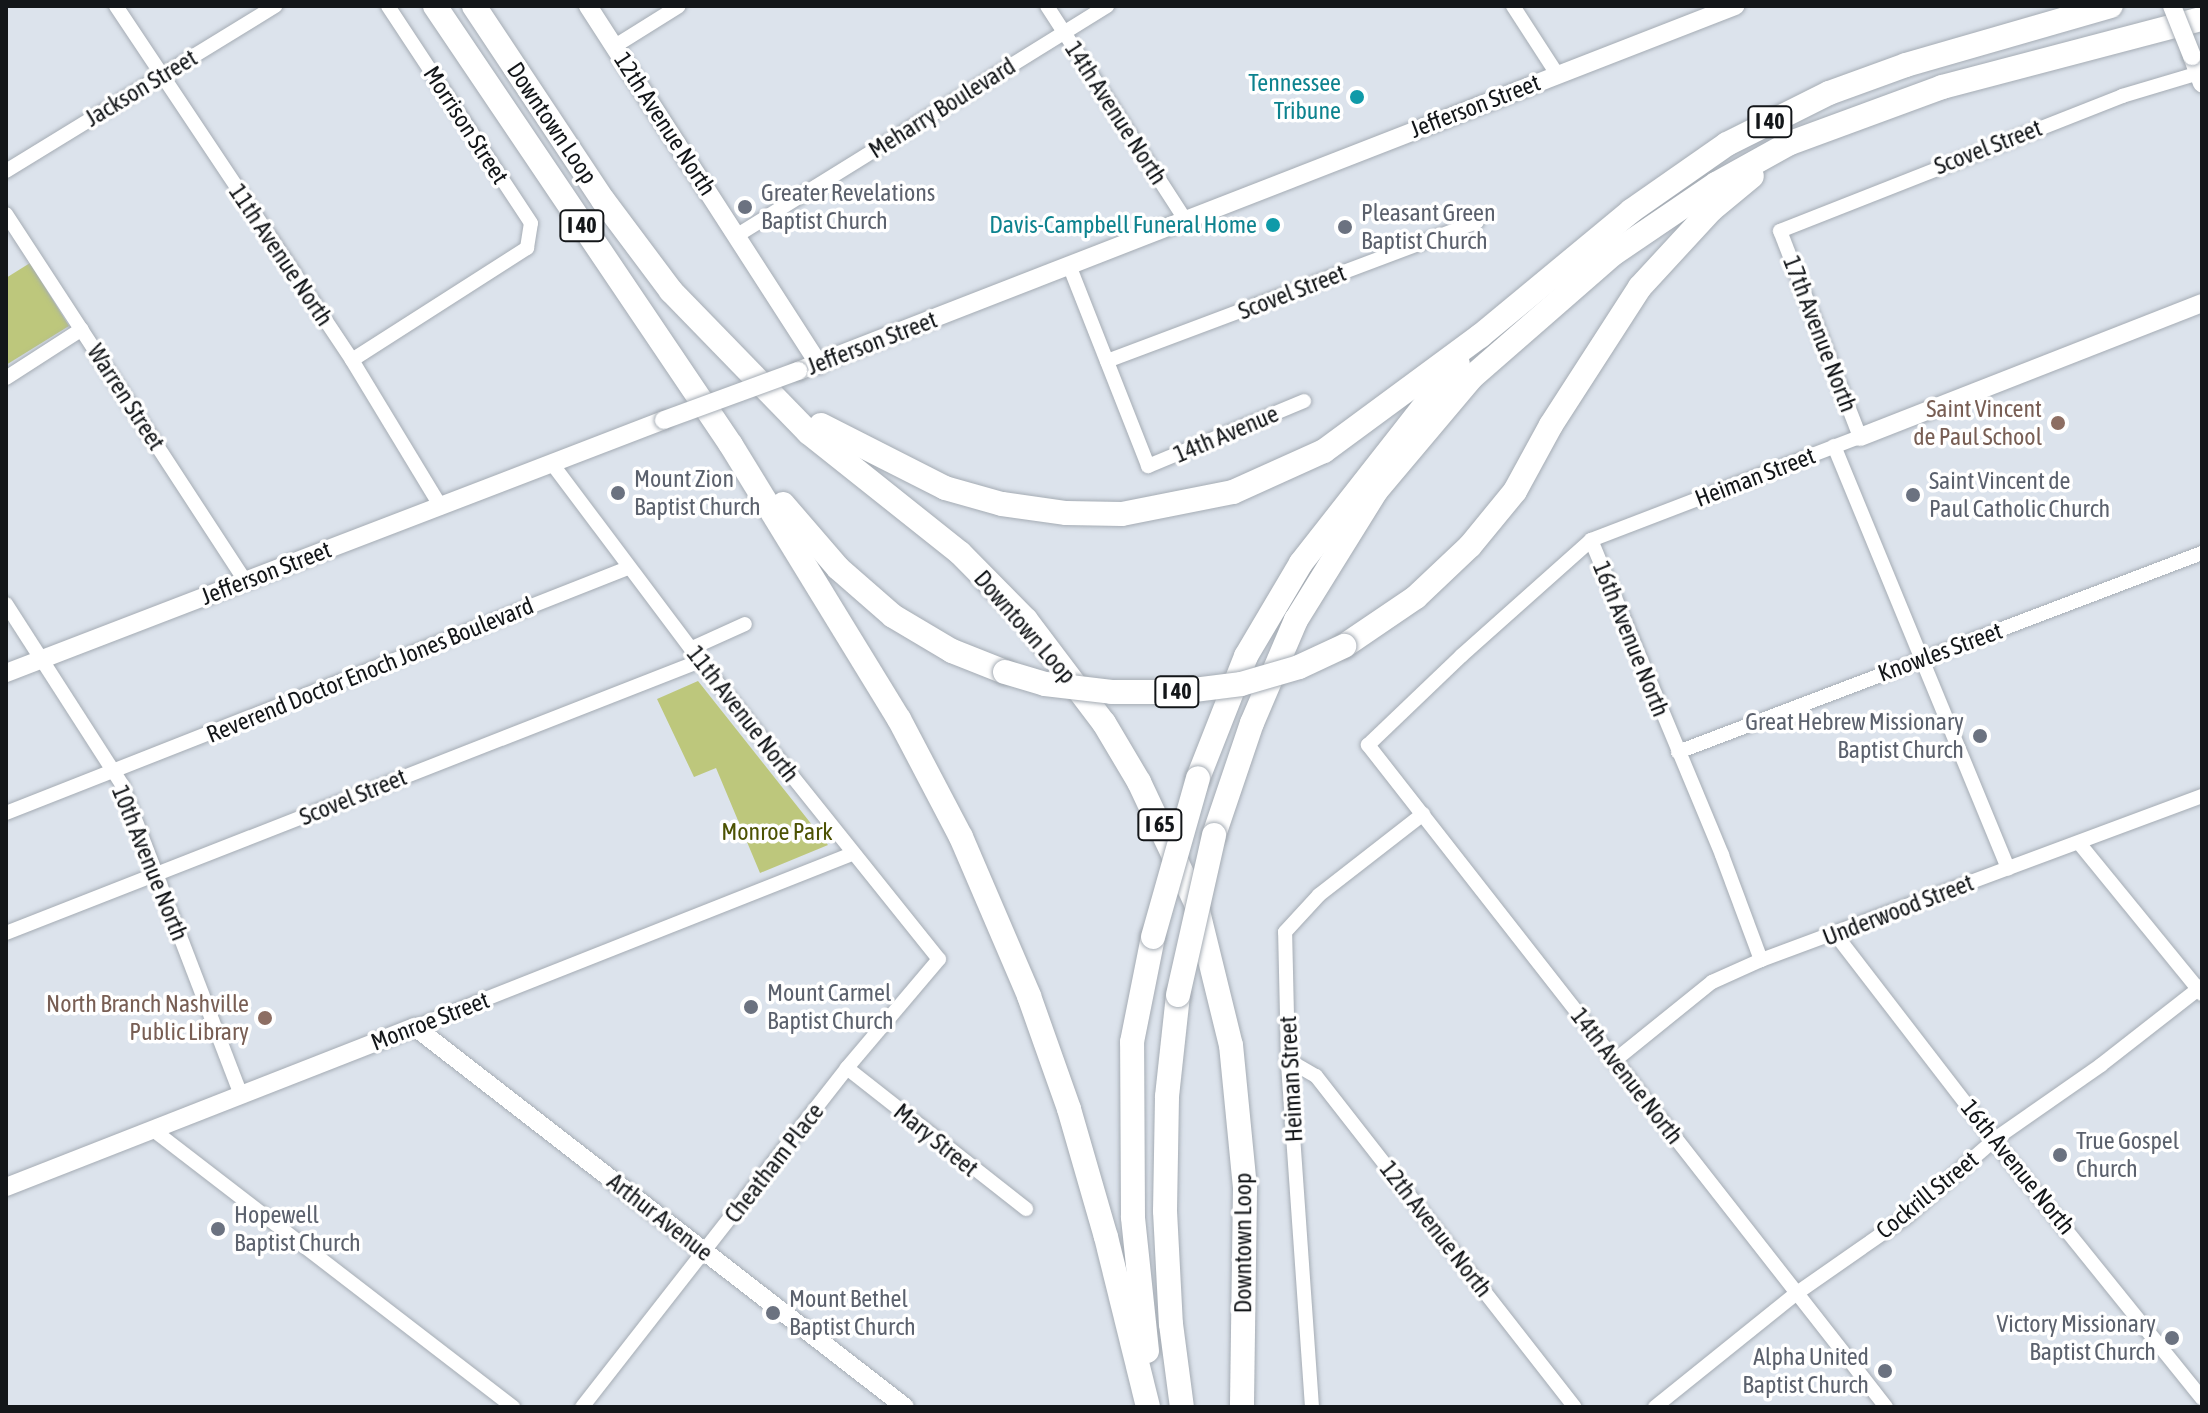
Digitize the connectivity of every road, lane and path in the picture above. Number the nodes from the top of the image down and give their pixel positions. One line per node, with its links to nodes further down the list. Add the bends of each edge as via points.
1 (116, 6): 19 (street, 11th Avenue North)
2 (275, 6): 19 (street, Jackson Street)
3 (388, 6): 31 (street, Morrison Street, via 531,223 527,248)
4 (435, 6): 38 (highway, Downtown Loop / I 40)
5 (474, 6): 35 (highway, Downtown Loop / I 40, via 603,200 671,291)
6 (588, 6): 16 (main road, 12th Avenue North)
7 (679, 6): 16 (street)
8 (1047, 6): 15 (street, 14th Avenue North)
9 (1107, 6): 15 (street, Meharry Boulevard)
10 (1513, 6): 18 (street)
11 (1735, 6): 18 (main road, Jefferson Street)
12 (2111, 6): 30 (highway, I 40, via 1906,65 1829,93 1727,144 1567,261)
13 (2172, 6): 17 (main road, bridge)
14 (2202, 19): 20 (highway, I 40, via 1942,87)
15 (1064, 32): 23 (street, 14th Avenue North); 26 (street, Meharry Boulevard)
16 (615, 46): 26 (main road, 12th Avenue North)
17 (2198, 71): 25 (street, Scovel Street)
18 (1557, 74): 23 (main road, Jefferson Street)
19 (160, 75): 21 (street, Jackson Street); 31 (street, 11th Avenue North)
20 (1790, 143): 38 (highway, I 40, bridge, via 1711,210 1640,287 1515,491 1470,546 1416,597 1344,646 1299,667 1241,684 1178,692 1112,692 1045,684 952,651 893,616 838,568); 83 (highway, bridge, via 1716,184 1613,254 1472,377 1376,491 1296,620 1252,723 1214,835 1178,995 1167,1097 1165,1211)
21 (6, 171)
22 (6, 214): 29 (street, Warren Street)
23 (1185, 219): 27 (main road, Jefferson Street)
24 (1477, 222): 32 (street, Scovel Street)
25 (1780, 231): 37 (street, 17th Avenue North)
26 (736, 236): 33 (main road, 12th Avenue North)
27 (1069, 265): 32 (street); 33 (main road, Jefferson Street)
28 (2202, 303): 37 (main road, Heiman Street)
29 (82, 329): 34 (street); 45 (street, Warren Street)
30 (1480, 336): 35 (highway, via 1324,451 1283,472 1233,492 1122,514 1002,504 945,488 842,438); 82 (highway, bridge, via 1301,563 1246,656 1198,778 1153,937 1132,1042 1133,1217)
31 (352, 360): 41 (street, 11th Avenue North)
32 (1107, 361): 36 (street, 14th Avenue, via 1148,466)
33 (819, 365): 40 (main road, Jefferson Street, bridge)
34 (6, 378)
35 (766, 388): 84 (highway, Downtown Loop / I 65, via 808,432 960,553 1026,620 1104,723 1158,819 1196,903 1237,1086 1245,1189)
36 (1304, 401)
37 (1860, 437): 39 (street, Heiman Street)
38 (731, 445): 82 (highway, Downtown Loop, via 899,719 985,890 1069,1109)
39 (1834, 446): 42 (street, Heiman Street); 49 (street, 17th Avenue North)
40 (553, 465): 41 (main road, Jefferson Street); 44 (street, 11th Avenue North)
41 (441, 507): 45 (main road, Jefferson Street)
42 (1591, 540): 52 (street, Heiman Street); 53 (street, 16th Avenue North)
43 (2202, 553): 49 (street, Knowles Street)
44 (628, 568): 48 (street, 11th Avenue North); 54 (street, Reverend Doctor Enoch Jones Boulevard)
45 (245, 581): 50 (main road, Jefferson Street)
46 (6, 604): 50 (street, 10th Avenue North)
47 (745, 624): 48 (street, Scovel Street)
48 (696, 655): 59 (street, 11th Avenue North); 61 (street, Scovel Street)
49 (1922, 657): 53 (street, Knowles Street); 60 (street, 17th Avenue North)
50 (41, 659): 51 (main road, Jefferson Street); 54 (street, 10th Avenue North)
51 (6, 673)
52 (1368, 745): 57 (street, 14th Avenue North)
53 (1678, 752): 65 (street, 16th Avenue North)
54 (113, 773): 56 (street, Reverend Doctor Enoch Jones Boulevard); 61 (street, 10th Avenue North)
55 (2202, 796): 58 (street, Underwood Street)
56 (6, 813)
57 (1423, 814): 68 (street, Heiman Street, via 1319,895 1285,932); 69 (street, 14th Avenue North)
58 (2079, 843): 60 (street, Underwood Street); 66 (street)
59 (853, 854): 64 (street, 11th Avenue North); 67 (street, Monroe Street)
60 (2008, 869): 63 (street, Underwood Street)
61 (158, 875): 62 (street, Scovel Street); 71 (street, 10th Avenue North)
62 (6, 933)
63 (1836, 935): 65 (street, Underwood Street); 73 (street, 16th Avenue North)
64 (939, 959): 70 (street, Cheatham Place)
65 (1761, 960): 69 (street, Underwood Street, via 1712,982)
66 (2201, 990): 73 (street, Cockrill Street)
67 (415, 1027): 71 (main road, Monroe Street); 76 (main road, Arthur Avenue)
68 (1288, 1060): 85 (street, Heiman Street); 86 (street, 12th Avenue North, via 1316,1076)
69 (1614, 1061): 77 (street, 14th Avenue North)
70 (847, 1068): 75 (street, Mary Street); 76 (street, Cheatham Place)
71 (241, 1095): 72 (main road, Monroe Street)
72 (152, 1129): 74 (main road, Monroe Street); 79 (street)
73 (1995, 1139): 77 (street, Cockrill Street, via 1906,1217); 78 (street, 16th Avenue North)
74 (6, 1187)
75 (1026, 1209)
76 (705, 1252): 80 (street, Cheatham Place); 81 (main road, Arthur Avenue)
77 (1797, 1293): 87 (street, Cockrill Street); 88 (street, 14th Avenue North)
78 (2202, 1398)
79 (513, 1407)
80 (582, 1407)
81 (905, 1407)
82 (1150, 1407)
83 (1182, 1407)
84 (1242, 1407)
85 (1312, 1407)
86 (1575, 1407)
87 (1655, 1407)
88 (1886, 1407)

